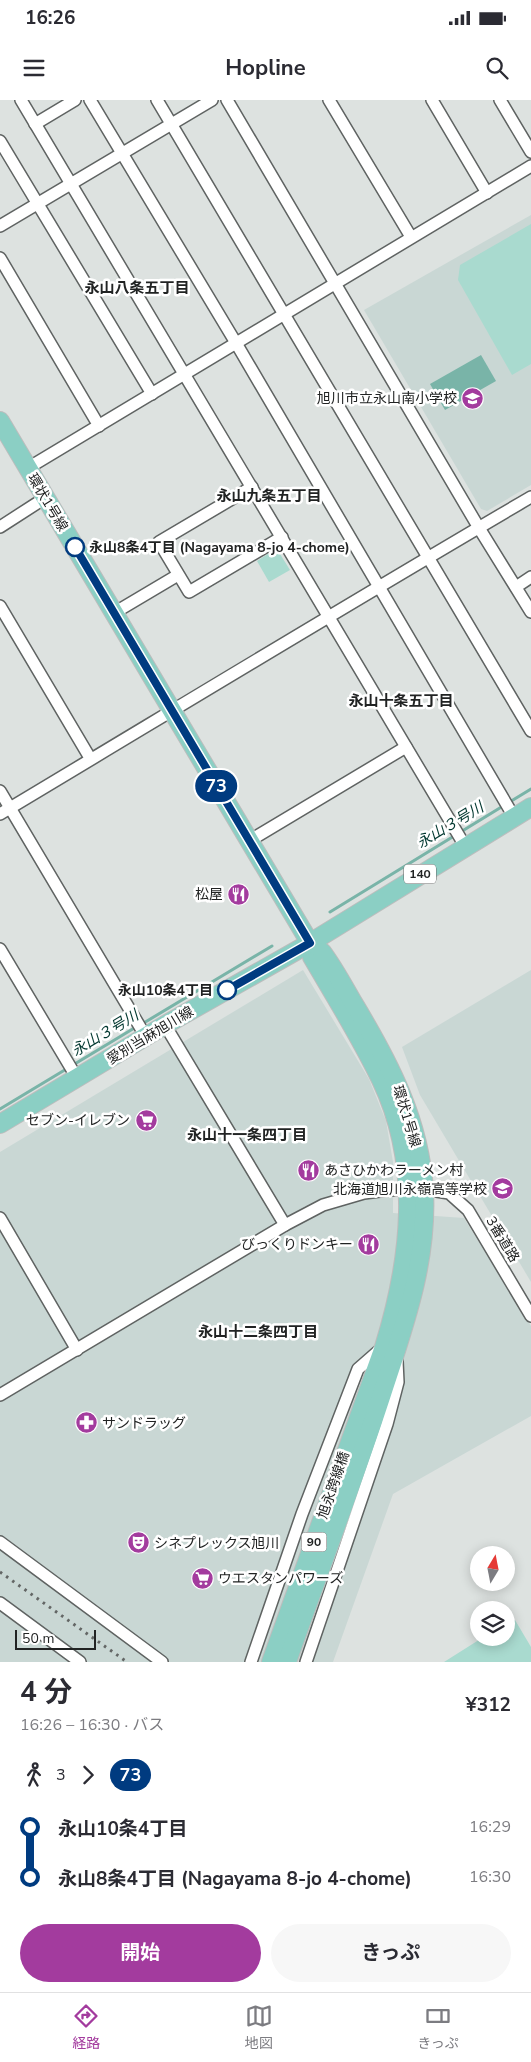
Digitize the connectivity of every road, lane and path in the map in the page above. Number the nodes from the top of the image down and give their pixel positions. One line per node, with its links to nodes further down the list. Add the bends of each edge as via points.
1 (21, 100): 10 (street)
2 (75, 100): 10 (street)
3 (90, 100): 14 (street)
4 (158, 100): 11 (street)
5 (212, 100): 11 (street)
6 (227, 100): 22 (street)
7 (329, 100): 20 (street)
8 (432, 100): 17 (street)
9 (500, 100): 13 (street)
10 (35, 124): 16 (street)
11 (171, 124): 14 (street); 23 (street)
12 (0, 141): 18 (street)
13 (531, 152)
14 (122, 154): 16 (street); 24 (street)
15 (531, 166): 17 (street)
16 (71, 184): 18 (street); 25 (street)
17 (487, 193): 20 (street)
18 (38, 204): 19 (street); 26 (street)
19 (0, 226)
20 (411, 238): 22 (street)
21 (0, 258): 28 (street)
22 (337, 284): 23 (street); 34 (street)
23 (285, 314): 24 (street); 36 (street)
24 (236, 343): 25 (street); 40 (street)
25 (185, 374): 26 (street); 30 (street)
26 (152, 394): 28 (street)
27 (0, 422): 29 (main road, 環状1号線 / 90)
28 (100, 426): 29 (street)
29 (28, 468): 32 (main road, 環状1号線 / 90)
30 (252, 487): 35 (street); 37 (street, via 159,542)
31 (531, 497): 34 (street)
32 (45, 498): 33 (street); 43 (main road, 環状1号線 / 90)
33 (0, 527)
34 (479, 528): 36 (street); 39 (street)
35 (282, 537): 37 (street, via 189,592); 44 (street)
36 (428, 558): 40 (street); 46 (street)
37 (178, 574): 43 (street)
38 (531, 577): 39 (street)
39 (516, 587): 42 (street)
40 (379, 588): 44 (street); 51 (street)
41 (0, 606): 48 (street)
42 (531, 612)
43 (114, 614): 45 (main road, 環状1号線 / 90)
44 (328, 617): 45 (street); 47 (street)
45 (172, 712): 48 (street); 54 (main road, 環状1号線 / 90)
46 (531, 731)
47 (406, 747): 53 (street); 54 (street)
48 (90, 758): 52 (street)
49 (0, 791): 52 (street)
50 (531, 807): 51 (main road, 愛別当麻旭川線 / 140)
51 (510, 809): 53 (main road, 愛別当麻旭川線 / 140)
52 (5, 811): 58 (street)
53 (460, 838): 55 (main road, 愛別当麻旭川線 / 140)
54 (249, 841): 55 (main road, 環状1号線 / 90)
55 (310, 943): 57 (main road, 愛別当麻旭川線 / 140); 61 (main road, 環状1号線 / 90, via 312,957 388,1094)
56 (0, 949): 59 (street)
57 (165, 1025): 58 (main road, 愛別当麻旭川線 / 140); 63 (street)
58 (141, 1029): 59 (main road, 愛別当麻旭川線 / 140)
59 (72, 1071): 60 (main road, 愛別当麻旭川線 / 140)
60 (1, 1122)
61 (416, 1189): 63 (street, 3番道路, via 342,1198); 64 (street, 3番道路, via 449,1193 464,1205); 65 (main road, 環状1号線 / 90)
62 (0, 1218): 66 (street)
63 (285, 1225): 66 (street, 3番道路)
64 (531, 1316)
65 (390, 1348): 68 (main road, 環状1号線 / 90); 73 (street, via 358,1369 302,1514); 76 (street, via 398,1382 387,1424)
66 (77, 1350): 67 (street, 3番道路)
67 (0, 1395)
68 (363, 1424): 74 (main road, 旭永跨線橋 / 90); 75 (main road, 旭永跨線橋 / 90)
69 (0, 1542): 72 (street)
70 (0, 1603): 71 (street)
71 (80, 1662)
72 (162, 1662)
73 (251, 1662)
74 (271, 1662)
75 (287, 1662)
76 (306, 1662)

